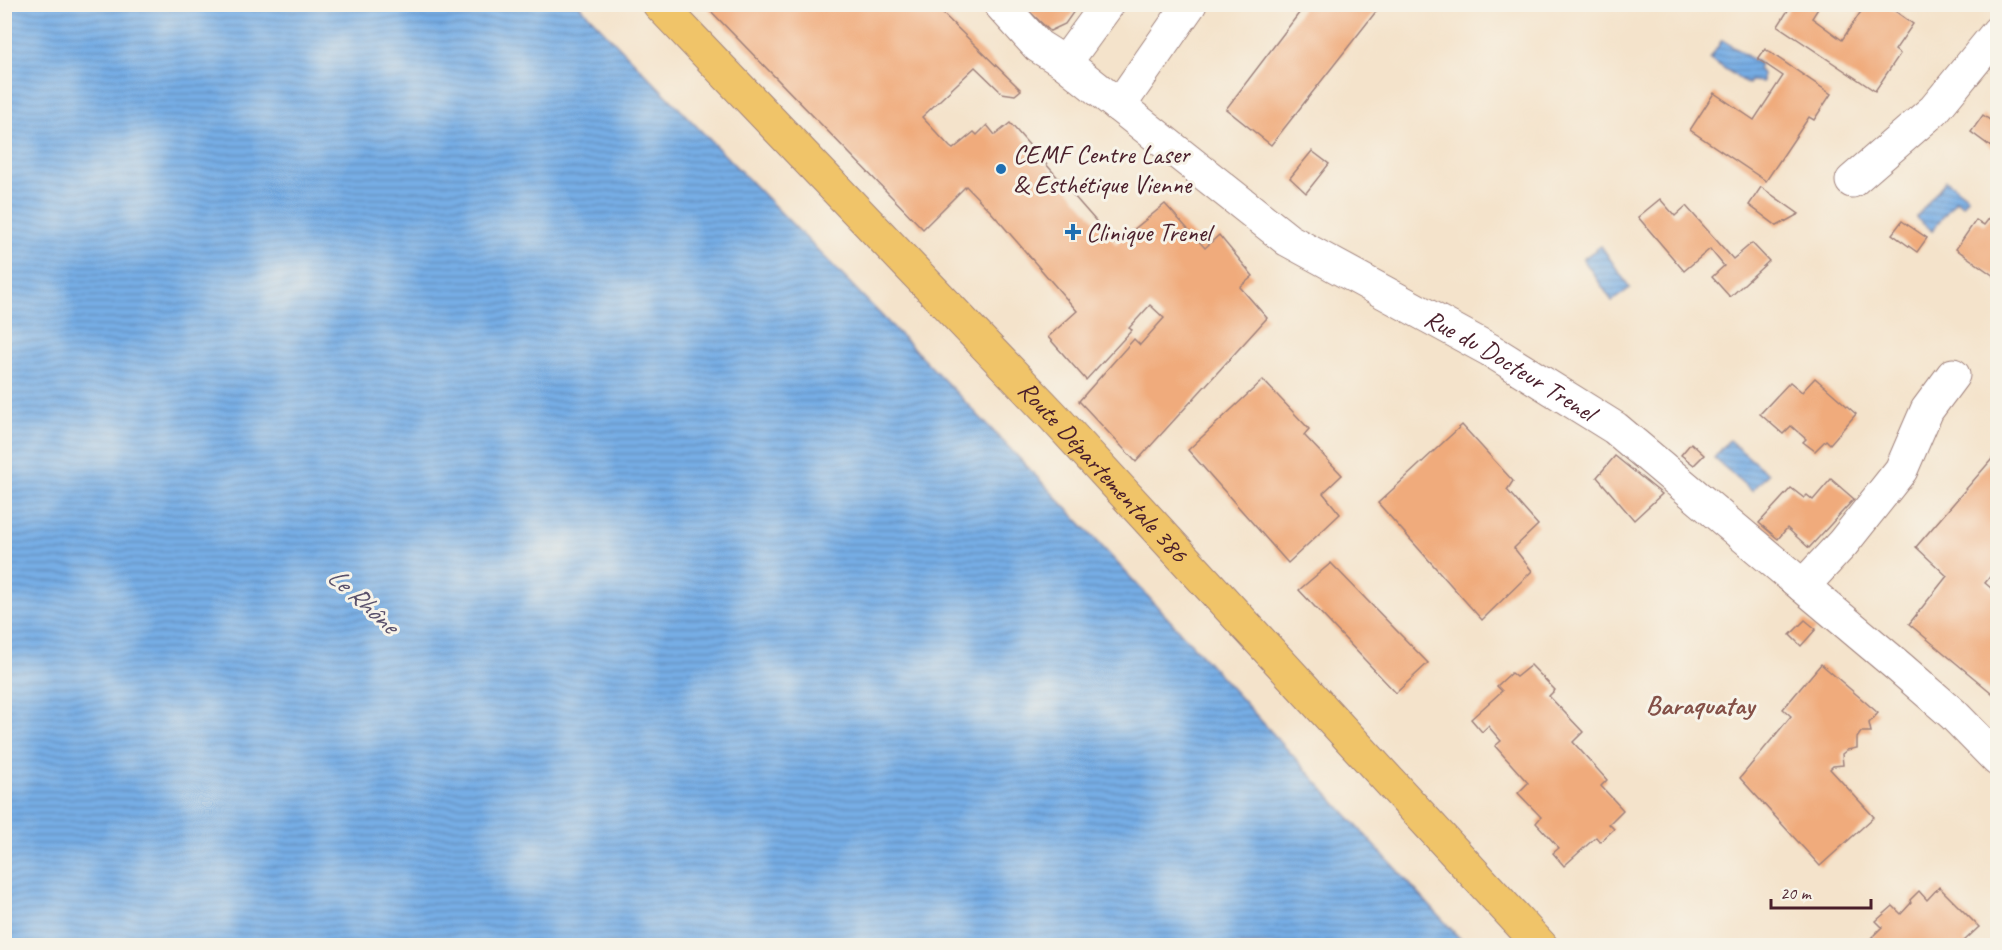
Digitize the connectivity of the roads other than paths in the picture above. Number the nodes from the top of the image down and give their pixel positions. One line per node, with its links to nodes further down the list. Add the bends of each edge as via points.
1 (659, 4): 12 (main road, Route Départementale 386, via 1052,416)
2 (1000, 4): 6 (street, Rue du Docteur Trenel, via 1038,46)
3 (1107, 4): 6 (street)
4 (1190, 4): 7 (street)
5 (1998, 32): 8 (street, via 1934,110)
6 (1065, 63): 7 (street, Rue du Docteur Trenel)
7 (1119, 106): 10 (street, Rue du Docteur Trenel, via 1287,240 1490,350 1615,428)
8 (1852, 181)
9 (1953, 375): 10 (street, via 1927,410 1901,470 1844,543)
10 (1803, 586): 11 (street, Rue du Docteur Trenel, via 1953,714)
11 (1998, 760)
12 (1541, 945)

